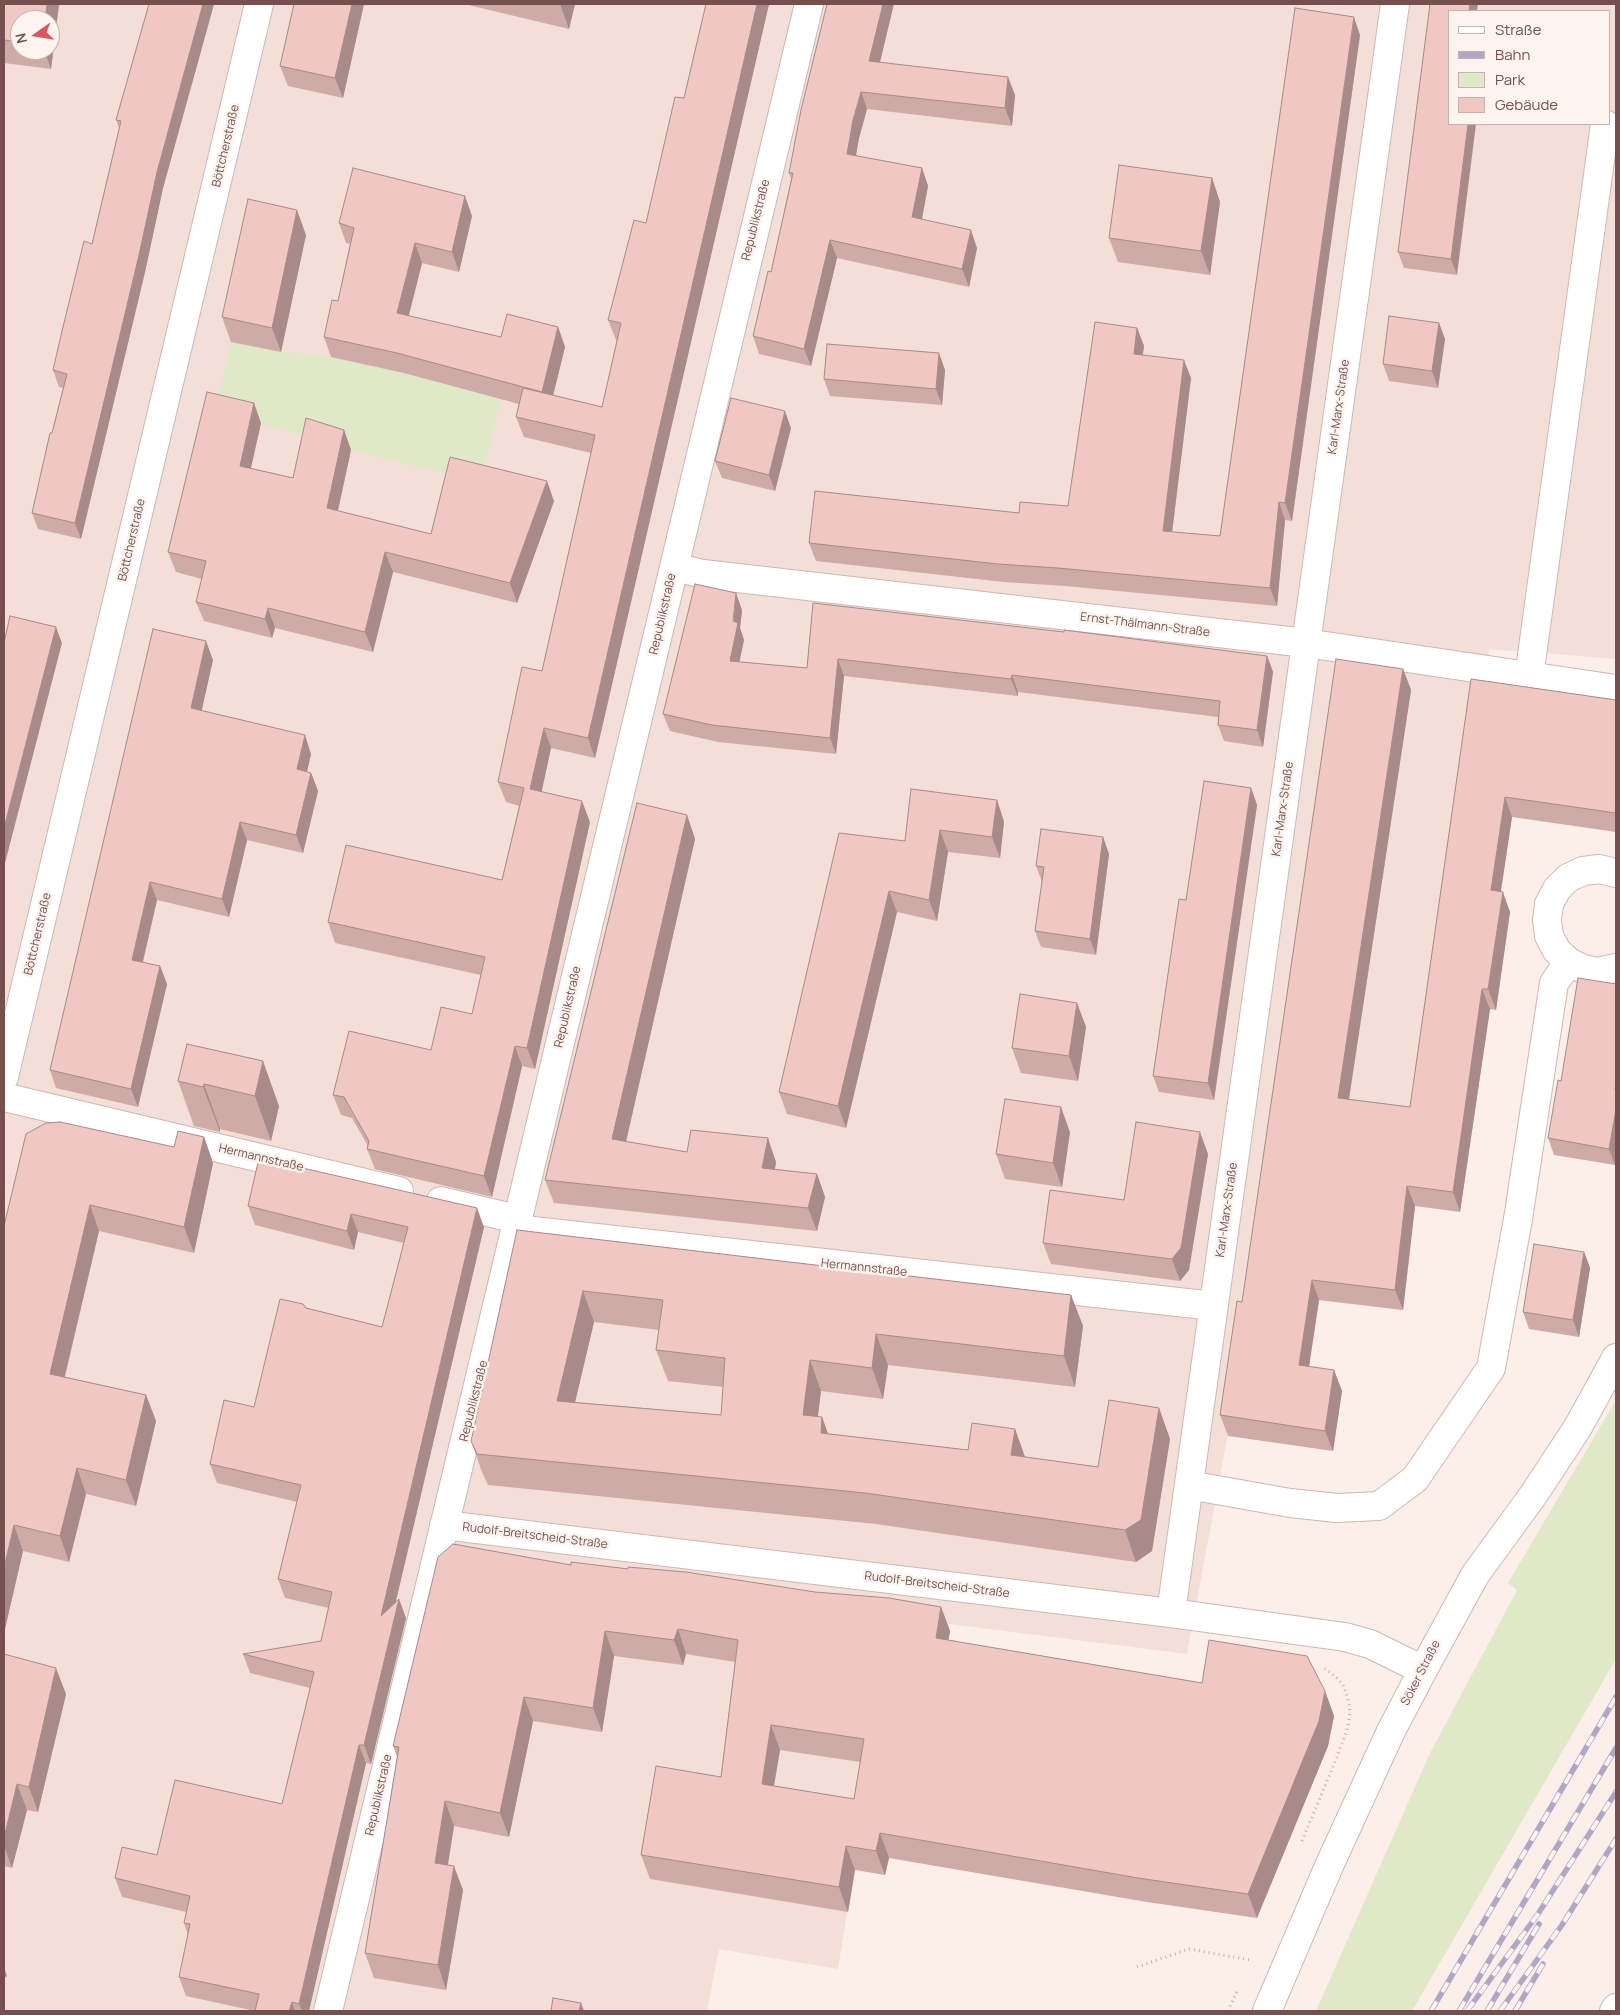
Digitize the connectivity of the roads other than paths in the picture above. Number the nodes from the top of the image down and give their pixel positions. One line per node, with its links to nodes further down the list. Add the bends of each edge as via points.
1 (259, 4): 12 (street, Böttcherstraße)
2 (810, 4): 5 (street, Republikstraße)
3 (1395, 4): 6 (street, Karl-Marx-Straße)
4 (1605, 125): 7 (street)
5 (674, 566): 6 (street, Ernst-Thälmann-Straße, via 712,575); 15 (street, Republikstraße)
6 (1306, 643): 7 (street, Ernst-Thälmann-Straße); 16 (street, Karl-Marx-Straße)
7 (1529, 677): 8 (street, Ernst-Thälmann-Straße)
8 (1616, 689)
9 (1616, 873): 10 (street, via 1599,869 1583,871 1568,878 1549,904 1549,936 1557,951)
10 (1569, 962): 11 (street, via 1598,972); 18 (street, via 1554,983 1491,1368 1415,1478 1379,1506 1337,1508)
11 (1616, 968)
12 (11, 1015): 13 (street, Böttcherstraße)
13 (4, 1077)
14 (4, 1097): 15 (street, Hermannstraße)
15 (516, 1224): 16 (street, Hermannstraße); 19 (street, Republikstraße)
16 (1214, 1306): 18 (street, Karl-Marx-Straße)
17 (1616, 1358): 21 (street, Söker Straße, via 1573,1434 1479,1569)
18 (1189, 1485): 20 (street, Karl-Marx-Straße)
19 (444, 1525): 20 (street, Rudolf-Breitscheid-Straße); 23 (street, Republikstraße)
20 (1170, 1613): 21 (street, Rudolf-Breitscheid-Straße, via 1345,1637 1370,1644)
21 (1423, 1670): 24 (street, Söker Straße, via 1329,1866)
22 (1616, 2008): 25 (street)
23 (328, 2011)
24 (1268, 2011)
25 (1614, 2011)

